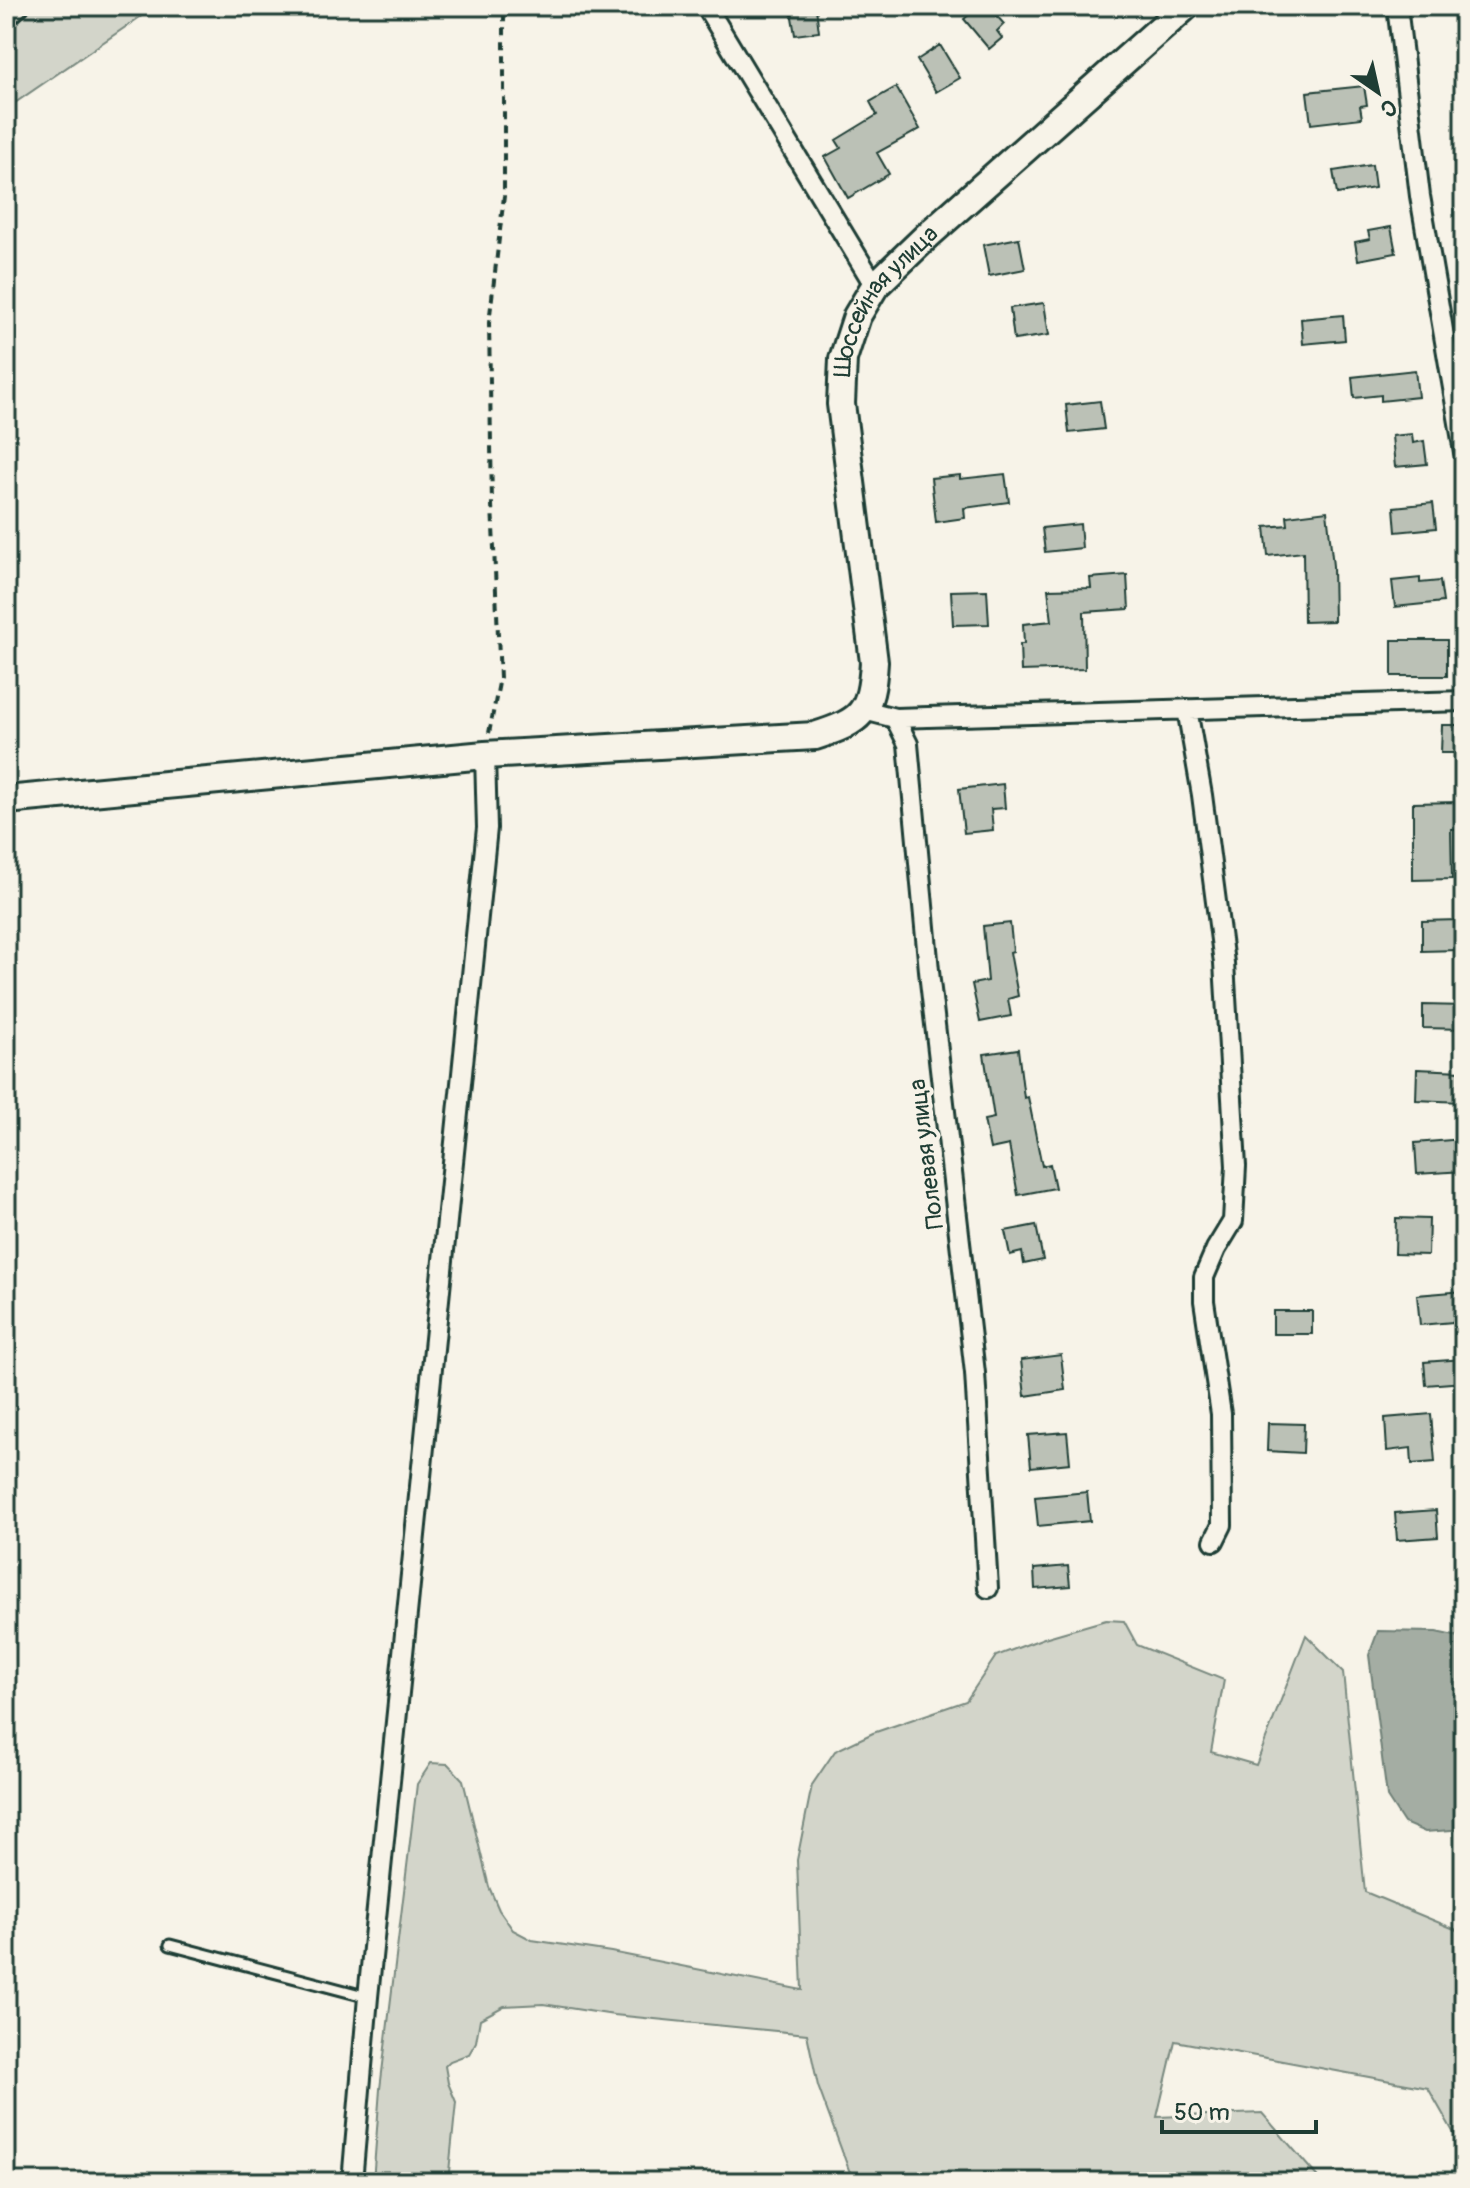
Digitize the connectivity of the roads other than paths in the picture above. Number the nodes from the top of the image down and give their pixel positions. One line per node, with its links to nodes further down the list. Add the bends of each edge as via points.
1 (19, 6): 5 (street)
2 (706, 6): 6 (street)
3 (1186, 6): 6 (main road, Шоссейная улица)
4 (1397, 6): 7 (street, via 1420,196)
5 (6, 18)
6 (875, 286): 10 (main road, Шоссейная улица, via 857,316 843,359 841,404 874,662 873,690)
7 (1464, 452)
8 (1464, 701): 9 (street)
9 (1187, 709): 11 (street); 14 (street, via 1224,963 1236,1166 1233,1221 1204,1277 1221,1414 1222,1525)
10 (864, 710): 11 (street); 12 (main road, via 846,726 815,736)
11 (895, 718): 15 (street, Полевая улица, via 908,744 975,1373)
12 (485, 755): 13 (main road); 17 (street, via 487,828)
13 (6, 800)
14 (1214, 1541)
15 (988, 1588)
16 (170, 1945): 17 (lane)
17 (368, 1997): 18 (street)
18 (352, 2182)

